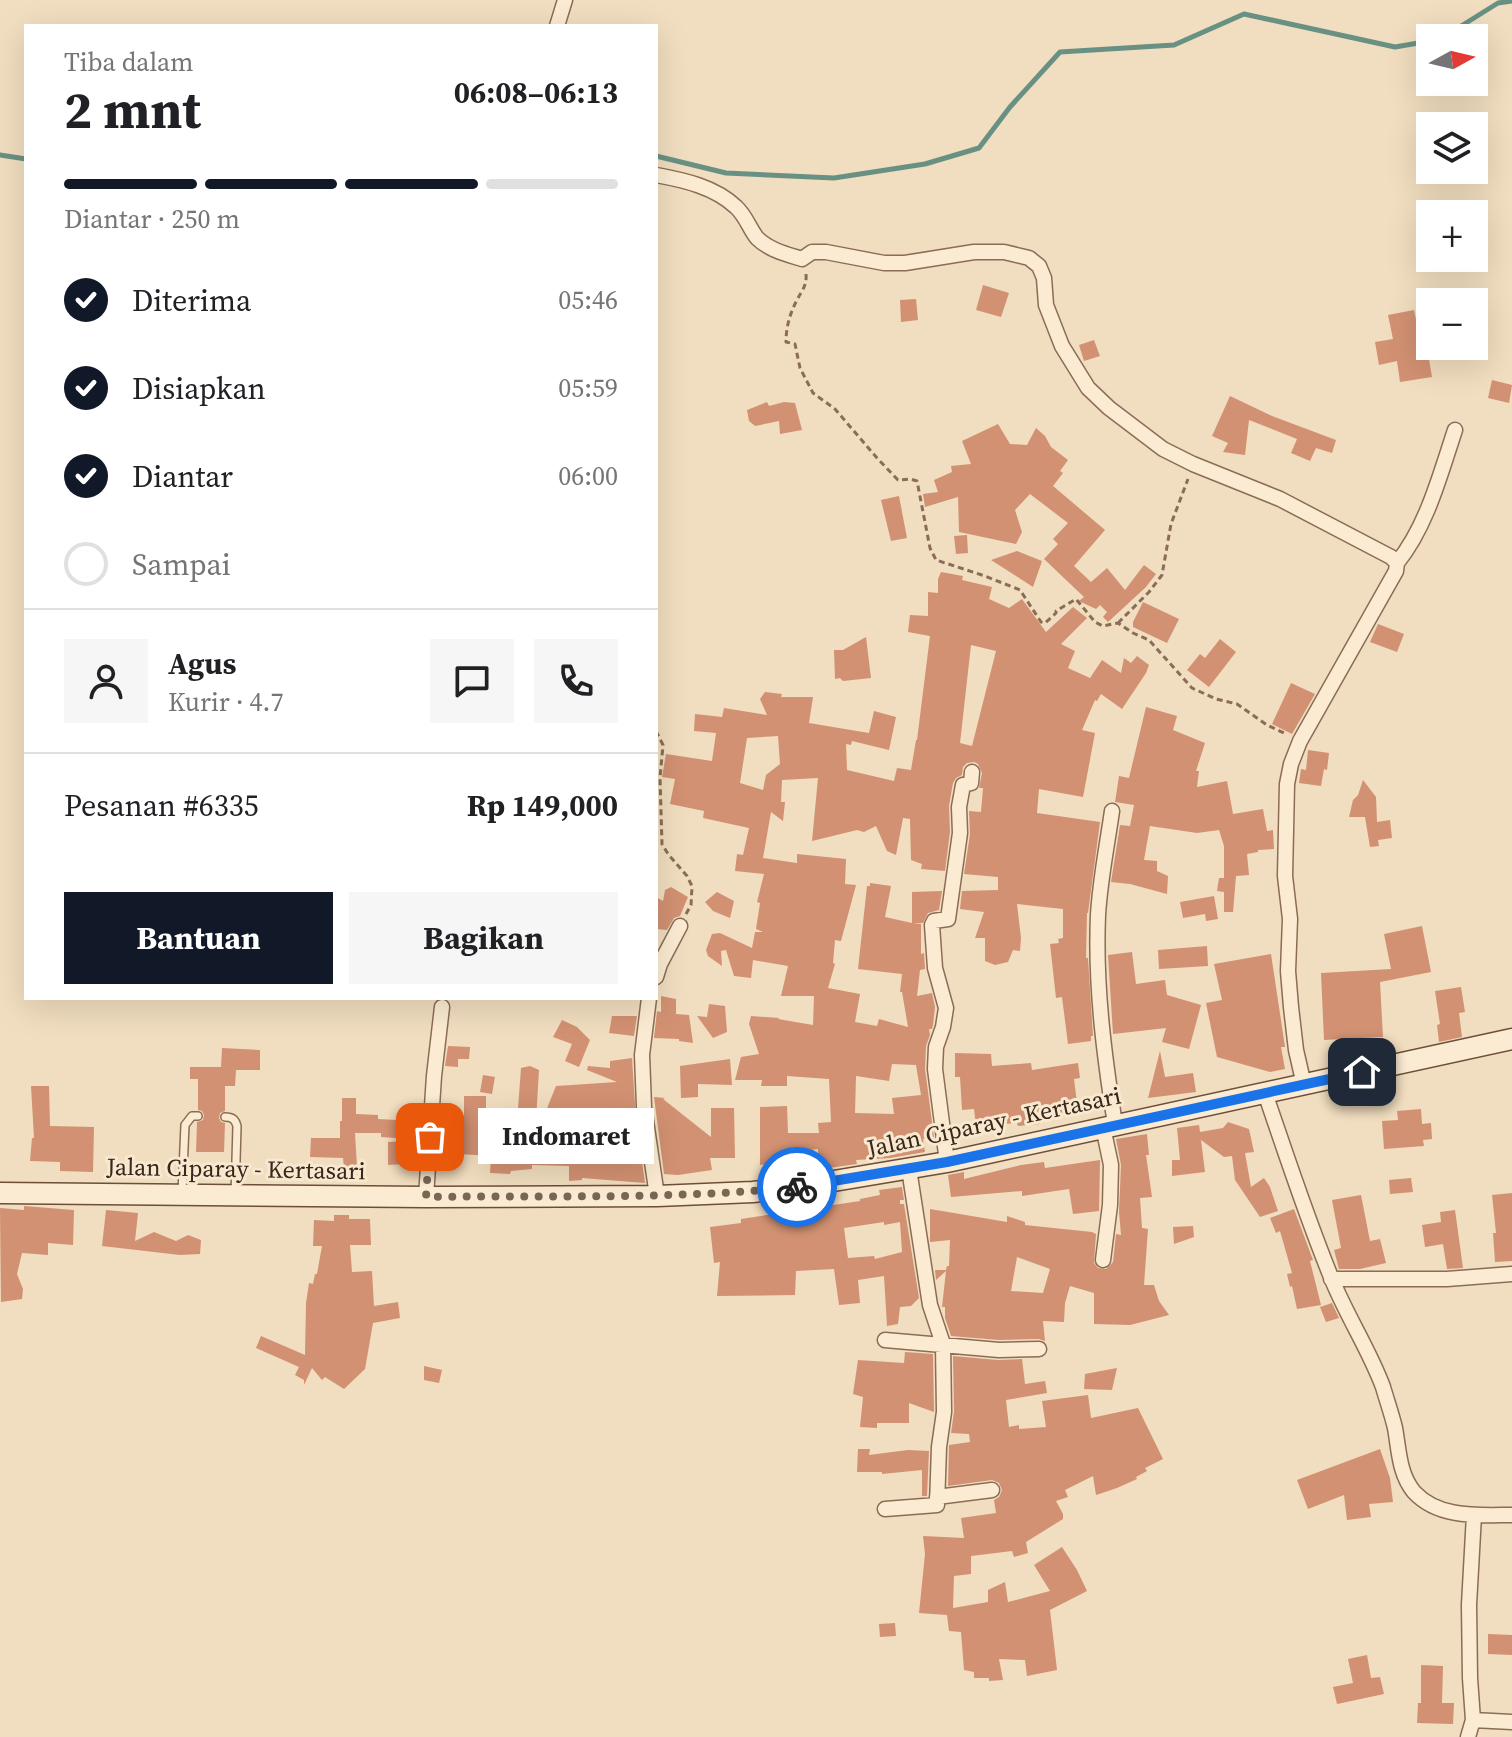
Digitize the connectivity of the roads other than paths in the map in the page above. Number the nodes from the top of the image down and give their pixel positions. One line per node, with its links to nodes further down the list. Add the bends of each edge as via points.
1 (565, 0): 2 (street)
2 (558, 24)
3 (658, 175): 5 (street, via 721,196 767,246 802,259 812,252 884,263 974,252 1029,258 1044,278 1046,305 1062,346 1088,388 1143,434 1163,449 1280,499)
4 (1455, 430): 5 (street, via 1423,520)
5 (1397, 563): 13 (street, via 1300,741 1287,784 1288,971)
6 (972, 772): 18 (street, via 959,807 948,919 932,925 935,968 946,1008 935,1069)
7 (1112, 811): 17 (street, via 1098,916)
8 (680, 926): 9 (street)
9 (658, 970)
10 (649, 1000): 23 (street, via 642,1055 644,1107)
11 (442, 1007): 24 (street)
12 (1512, 1039): 13 (main road, Jalan Ciparay - Kertasari)
13 (1304, 1085): 14 (main road, Jalan Ciparay - Kertasari)
14 (1265, 1093): 17 (main road, Jalan Ciparay - Kertasari); 27 (street)
15 (198, 1116): 21 (lane, via 185,1125)
16 (225, 1117): 22 (lane, via 237,1126)
17 (1109, 1125): 18 (main road, Jalan Ciparay - Kertasari); 25 (street, via 1110,1205)
18 (947, 1162): 19 (main road, Jalan Ciparay - Kertasari)
19 (909, 1169): 23 (main road, Jalan Ciparay - Kertasari, via 792,1188); 29 (street, via 930,1305)
20 (0, 1193): 21 (main road, Jalan Ciparay - Kertasari)
21 (182, 1195): 22 (main road, Jalan Ciparay - Kertasari)
22 (235, 1196): 24 (main road, Jalan Ciparay - Kertasari)
23 (657, 1196): 24 (main road, Jalan Ciparay - Kertasari)
24 (426, 1197)
25 (1103, 1260)
26 (1512, 1274): 27 (street)
27 (1331, 1279): 34 (street, via 1382,1386 1405,1479 1435,1507)
28 (885, 1340): 29 (street)
29 (943, 1344): 30 (street); 32 (street)
30 (1039, 1349)
31 (992, 1490): 32 (street)
32 (937, 1497): 33 (street, via 937,1505)
33 (885, 1509)
34 (1474, 1515): 35 (street); 36 (street, via 1469,1605)
35 (1512, 1515)
36 (1473, 1720): 37 (street); 38 (street)
37 (1512, 1722)
38 (1468, 1737)

